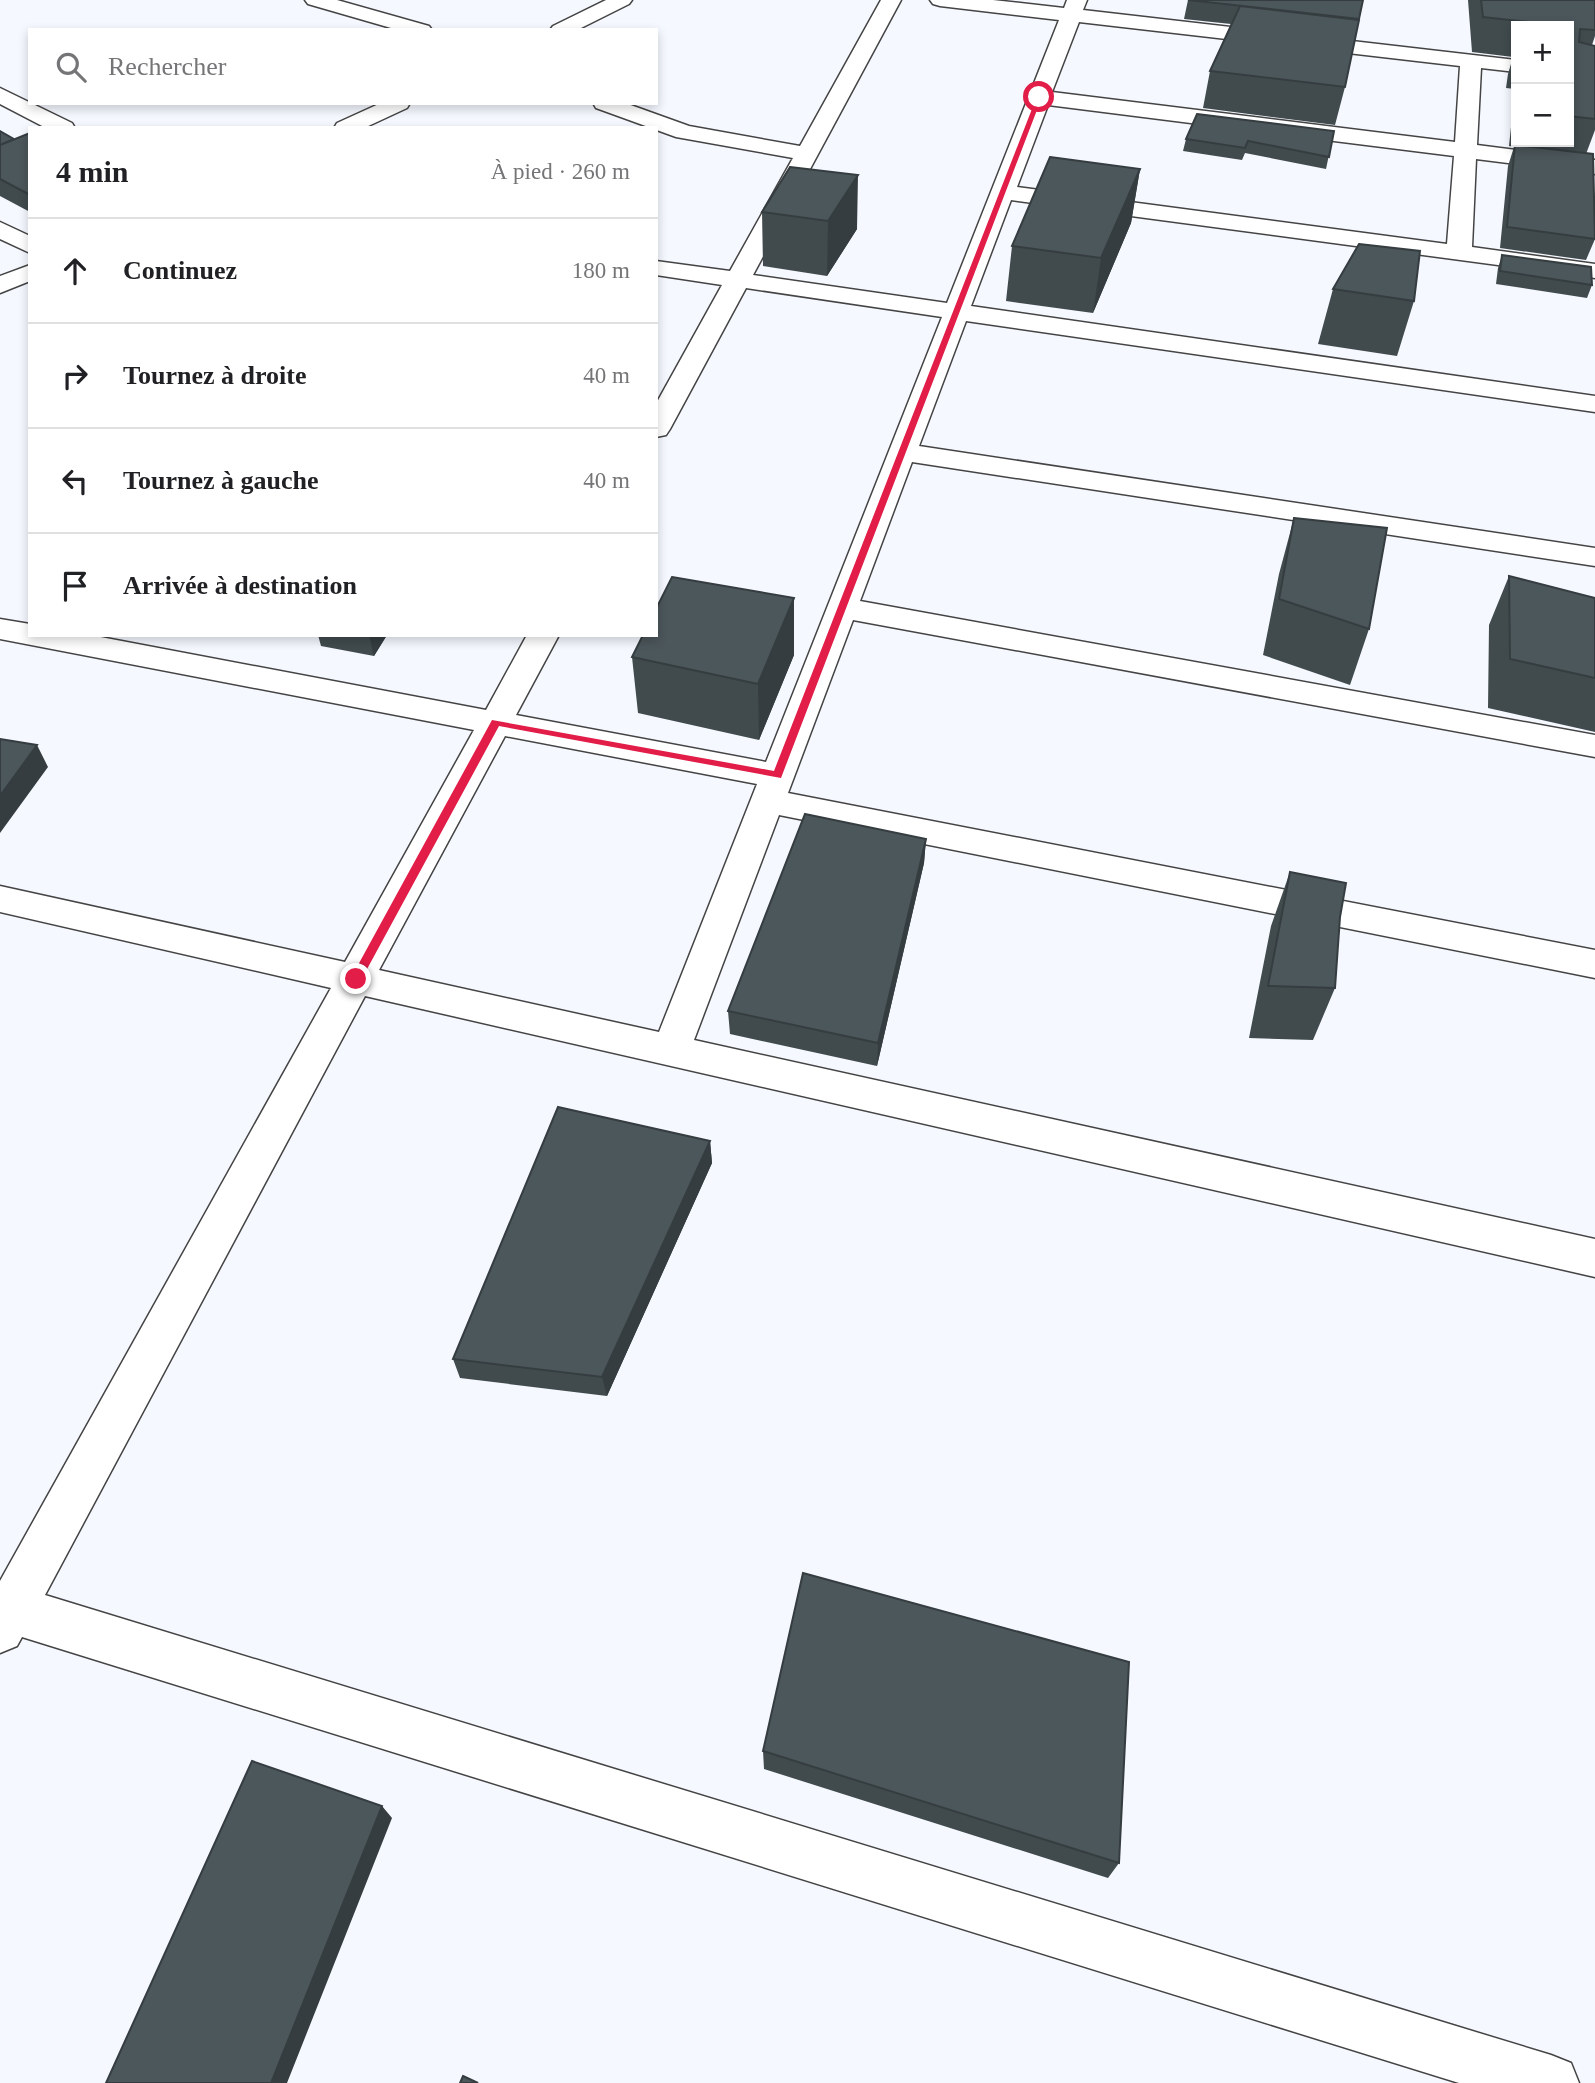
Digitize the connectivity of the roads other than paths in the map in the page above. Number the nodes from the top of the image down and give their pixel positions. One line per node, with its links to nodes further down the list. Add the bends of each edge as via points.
1 (315, 0): 6 (street)
2 (622, 0): 9 (street)
3 (891, 0): 20 (street)
4 (940, 0): 5 (street)
5 (1074, 8): 10 (street); 14 (street)
6 (354, 11): 7 (street); 8 (street)
7 (329, 23)
8 (415, 28)
9 (564, 28)
10 (1471, 61): 11 (street); 19 (street)
11 (1511, 65)
12 (28, 93): 13 (street)
13 (1, 97): 17 (street)
14 (1039, 97): 19 (street); 22 (street)
15 (395, 105): 18 (street)
16 (610, 105): 20 (street, via 684,132)
17 (60, 126)
18 (349, 126)
19 (1466, 151): 21 (street); 25 (street)
20 (806, 154): 29 (street)
21 (1595, 167)
22 (1003, 192): 25 (street); 31 (street)
23 (0, 229): 24 (street)
24 (28, 245)
25 (1459, 253): 27 (street)
26 (658, 268): 29 (street)
27 (1595, 271)
28 (28, 273): 30 (street)
29 (737, 280): 31 (street); 33 (street)
30 (0, 285)
31 (956, 312): 32 (street); 34 (street)
32 (1595, 404)
33 (658, 425)
34 (902, 452): 35 (street); 36 (street)
35 (1595, 557)
36 (842, 608): 42 (street); 43 (street)
37 (0, 629): 38 (street)
38 (28, 634)
39 (43, 637): 41 (street)
40 (542, 637): 41 (street)
41 (496, 722): 43 (street); 46 (street)
42 (1595, 746)
43 (773, 788): 45 (street); 47 (street)
44 (0, 900): 46 (street)
45 (1595, 964)
46 (356, 979): 47 (street); 49 (street)
47 (671, 1050): 48 (street)
48 (1595, 1258)
49 (4, 1615): 50 (street)
50 (1551, 2083)

